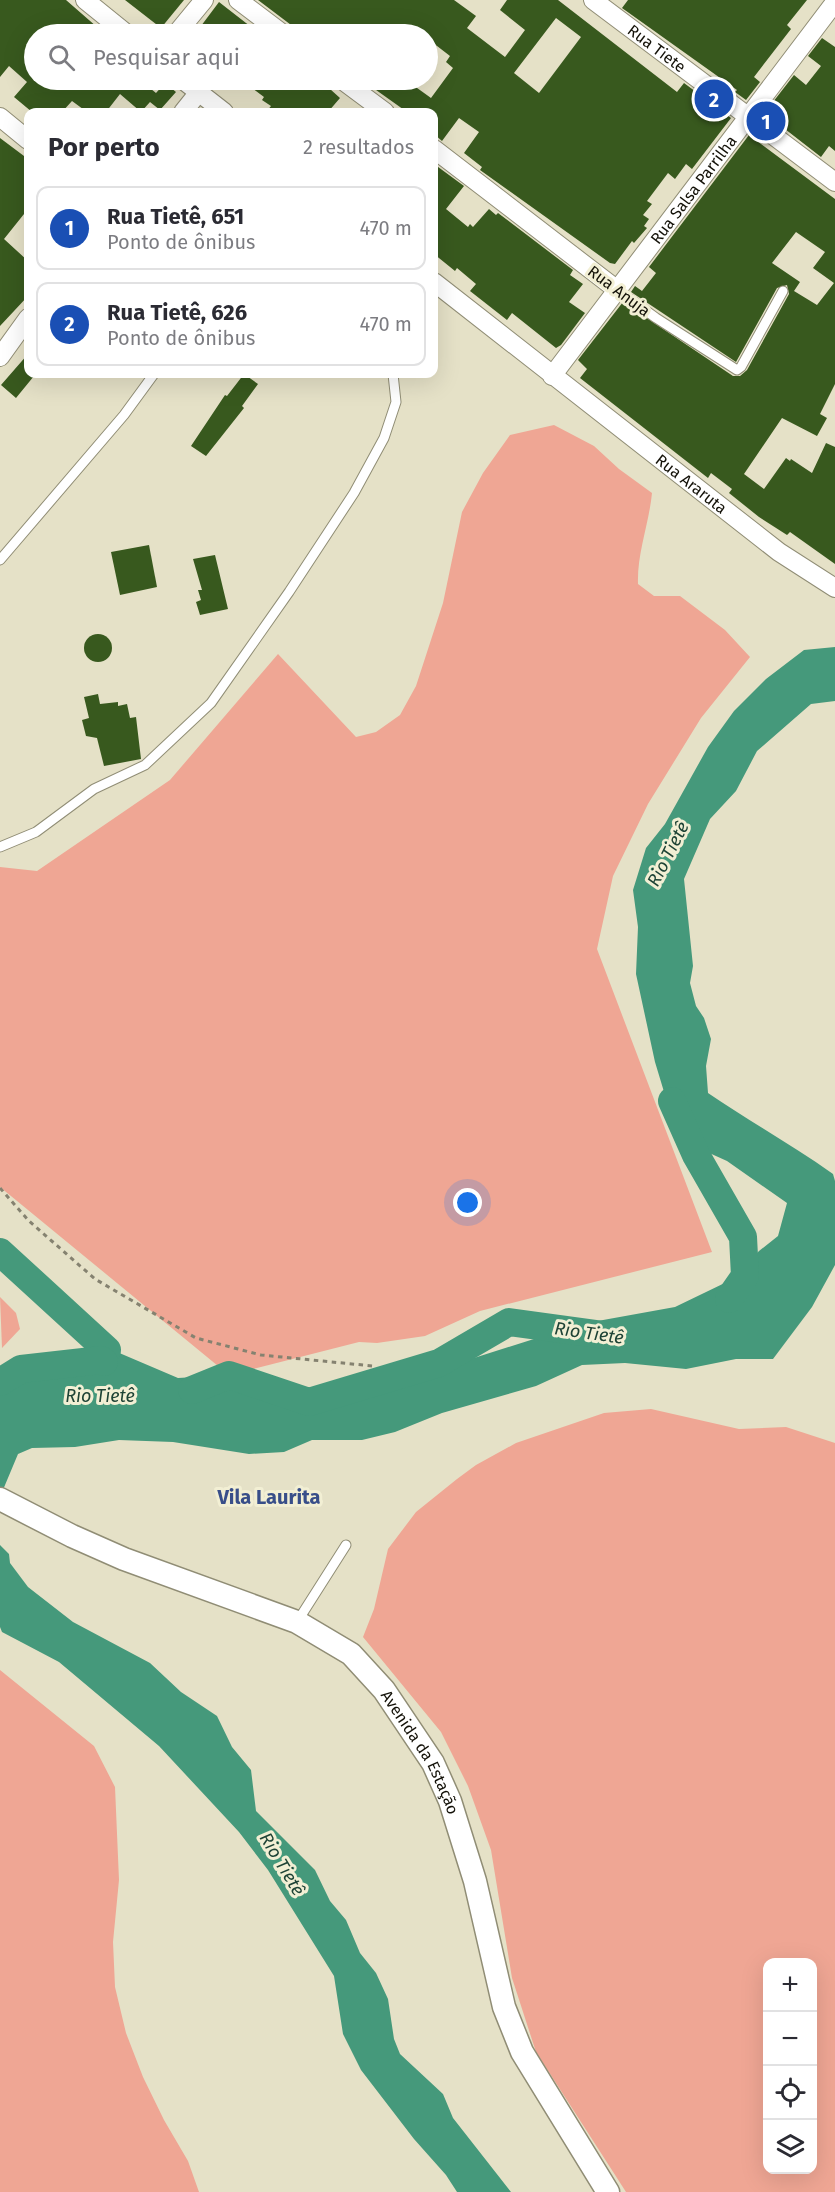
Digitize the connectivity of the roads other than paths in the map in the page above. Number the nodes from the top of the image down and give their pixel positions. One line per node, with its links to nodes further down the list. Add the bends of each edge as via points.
1 (85, 0): 6 (street)
2 (204, 0): 7 (street)
3 (238, 0): 8 (street)
4 (593, 0): 15 (street, Rua Tiete)
5 (835, 2): 15 (street, Rua Salsa Parrilha)
6 (115, 24)
7 (184, 24)
8 (270, 24)
9 (196, 90): 11 (street)
10 (356, 90): 14 (street)
11 (199, 92): 12 (street); 13 (street)
12 (186, 108)
13 (219, 108)
14 (380, 108)
15 (748, 116): 19 (street, Rua Tiete); 21 (street, Rua Salsa Parrilha)
16 (0, 117): 17 (street)
17 (24, 137)
18 (438, 152): 21 (street, Rua Anuja)
19 (835, 182)
20 (438, 285): 25 (street, Rua Araruta)
21 (616, 289): 22 (lane, Rua Anuja, via 737,370); 25 (street, Rua Salsa Parrilha)
22 (783, 291)
23 (24, 324): 24 (street)
24 (0, 357)
25 (552, 376): 29 (street, Rua Araruta, via 779,552)
26 (151, 378): 28 (lane)
27 (393, 378): 30 (lane, via 396,402 374,456 289,592 211,703 145,765 94,789 36,832)
28 (0, 560)
29 (835, 588)
30 (0, 847)
31 (9, 1504): 33 (street, Avenida da Estação, via 124,1559)
32 (346, 1545): 33 (lane)
33 (297, 1622): 34 (street, Avenida da Estação, via 351,1654 384,1690 433,1763 465,1843 504,2007 522,2052)
34 (608, 2192)

